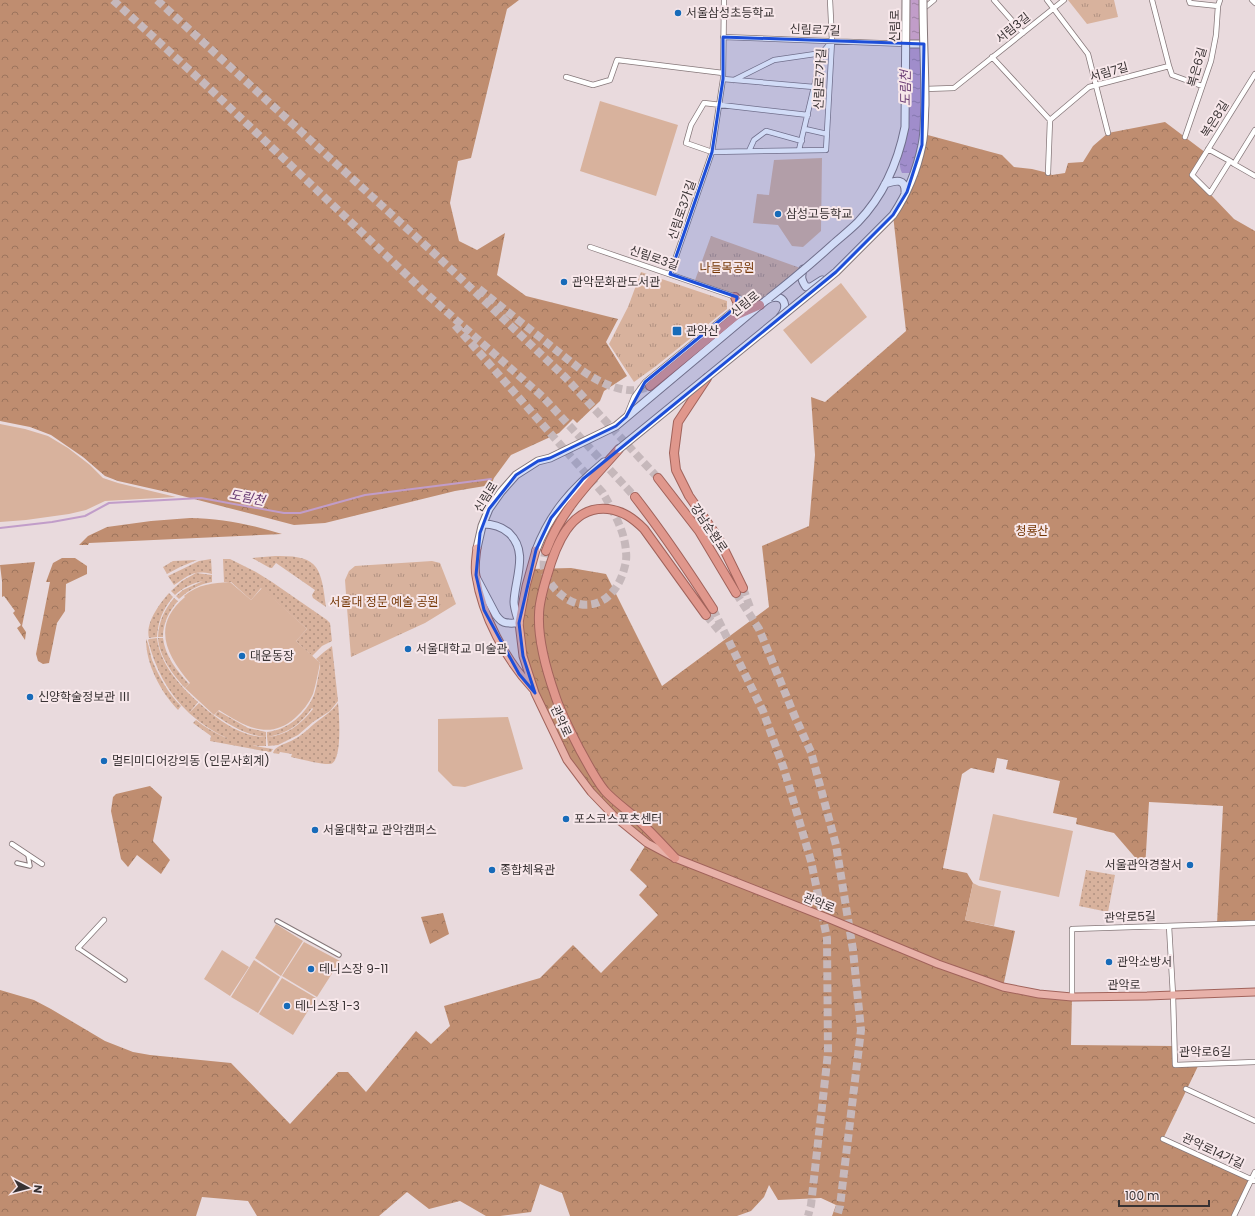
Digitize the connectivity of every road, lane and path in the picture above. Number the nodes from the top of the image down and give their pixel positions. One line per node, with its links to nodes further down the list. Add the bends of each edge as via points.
1 (724, 0): 18 (street, 신림로3가길)
2 (830, 0): 19 (street)
3 (906, 0): 20 (main road, 신림로, bridge)
4 (923, 0): 15 (main road, bridge)
5 (934, 0): 15 (street)
6 (994, 0): 17 (street)
7 (1047, 0): 16 (street)
8 (1064, 0): 16 (street, 서림3길)
9 (1152, 0): 24 (street)
10 (1189, 0): 14 (street, via 1190,3)
11 (1220, 0): 14 (street, 복은6길)
12 (1252, 0): 13 (street)
13 (1255, 3)
14 (1218, 6): 31 (street, 복은6길, via 1211,61)
15 (923, 8): 21 (main road, bridge)
16 (1054, 8): 17 (street, 서림3길); 30 (street, via 1088,54)
17 (1023, 33): 23 (street, 서림3길)
18 (723, 37): 19 (street, 신림로7길); 25 (street, 신림로3가길)
19 (832, 41): 20 (street, 신림로7길); 22 (street, 신림로7가길); 40 (street, 신림로7가길)
20 (906, 44): 21 (main road); 51 (main road, 신림로, bridge, via 904,127 898,156)
21 (924, 44): 33 (main road, bridge)
22 (822, 53): 29 (street, 신림로7가길, via 774,60); 32 (street, 신림로7가길)
23 (992, 57): 33 (street, 서림3길, via 954,88); 36 (street, 서림3길)
24 (1169, 66): 30 (street, 서림7길); 31 (street, via 1172,75)
25 (723, 73): 27 (street, via 617,60 610,80 593,84); 28 (street, 신림로3가길)
26 (1255, 74): 43 (street, 복은8길)
27 (566, 77)
28 (723, 79): 29 (street); 34 (street, 신림로3가길)
29 (734, 80): 32 (street)
30 (1096, 85): 36 (street, 서림7길, via 1089,87); 39 (street)
31 (1202, 86): 41 (street, 복은6길)
32 (814, 87): 35 (street, 신림로7가길)
33 (925, 89): 52 (main road, bridge, via 924,134 916,167)
34 (720, 104): 35 (street); 46 (street, 신림로3가길); 46 (street, via 704,103 691,125 686,143)
35 (808, 115): 37 (street, 신림로7가길)
36 (1050, 120): 49 (street)
37 (804, 129): 40 (street); 42 (street, 신림로7가길)
38 (1255, 130): 48 (street)
39 (1108, 133)
40 (827, 134): 44 (street, 신림로7가길, via 826,150)
41 (1185, 137)
42 (802, 141): 44 (street, 신림로7가길); 45 (street, via 766,132 754,140)
43 (1208, 149): 47 (street); 47 (street, 복은8길, via 1192,175 1210,193)
44 (799, 150): 45 (street, 신림로7가길)
45 (749, 151): 46 (street, 신림로7가길)
46 (712, 152): 55 (street, 신림로3가길)
47 (1230, 161): 48 (street)
48 (1234, 164): 50 (street)
49 (1048, 173)
50 (1255, 176)
51 (885, 184): 52 (main road, bridge, via 901,182 905,186); 54 (main road, 신림로, bridge, via 858,222)
52 (905, 195): 56 (main road, bridge, via 893,215)
53 (590, 247): 55 (street, 신림로3길)
54 (803, 269): 56 (main road, bridge, via 801,278 806,287); 58 (main road, 신림로, bridge)
55 (670, 274): 57 (street, 신림로3길)
56 (828, 278): 61 (main road, bridge)
57 (735, 297): 59 (street, 신림로3길); 60 (highway, via 739,305); 64 (street, via 733,310 645,382 634,397)
58 (769, 298): 59 (main road, 신림로); 61 (main road, bridge, via 777,298 785,303 785,309)
59 (760, 305): 60 (highway); 64 (main road, 신림로)
60 (736, 315): 63 (highway)
61 (780, 317): 62 (main road, bridge)
62 (708, 376): 65 (main road, bridge); 66 (highway, 강남순환로, via 678,422 674,453 676,470 689,496 719,539 740,591 699,531)
63 (650, 386)
64 (626, 417): 68 (main road, 신림로, via 616,426 550,458 538,461 516,475 489,509)
65 (619, 449): 70 (highway, via 573,501 551,536); 72 (main road, 관악로, via 583,479 551,518 536,550)
66 (658, 478)
67 (635, 497): 76 (highway, via 673,548 710,612 634,519 618,510 602,508 590,510 577,518 560,540 542,592 539,615 544,656 555,695 566,724 591,770 606,791)
68 (483, 524): 69 (main road, 신림로); 72 (main road, via 494,524 505,530 518,546 520,561 514,603)
69 (477, 548): 71 (main road, 관악로)
70 (546, 551)
71 (476, 575): 72 (main road, via 498,618 505,623); 73 (main road, 관악로, via 484,610 496,635 519,674)
72 (519, 623): 73 (main road, 관악로, via 523,656)
73 (535, 693): 76 (main road, 관악로, via 567,760 591,792 614,816 647,843)
74 (12, 844): 75 (street)
75 (28, 855): 77 (street, via 30,866); 78 (street)
76 (676, 858): 88 (main road, 관악로, via 980,979 1020,991)
77 (17, 863)
78 (42, 864)
79 (104, 920): 83 (street)
80 (277, 921): 84 (street)
81 (1255, 923): 82 (street, 관악로5길)
82 (1169, 926): 87 (street); 88 (street, 관악로5길, via 1072,929)
83 (78, 948): 85 (street)
84 (339, 955)
85 (125, 980)
86 (1255, 992): 87 (main road, 관악로)
87 (1173, 995): 88 (main road, 관악로); 89 (street, 관악로6길, via 1175,1065)
88 (1072, 997)
89 (1255, 1062)
90 (1186, 1090): 91 (street)
91 (1255, 1121)
92 (1163, 1139): 94 (street, 관악로14가길)
93 (1255, 1172): 94 (street)
94 (1253, 1180): 95 (street)
95 (1234, 1216)

